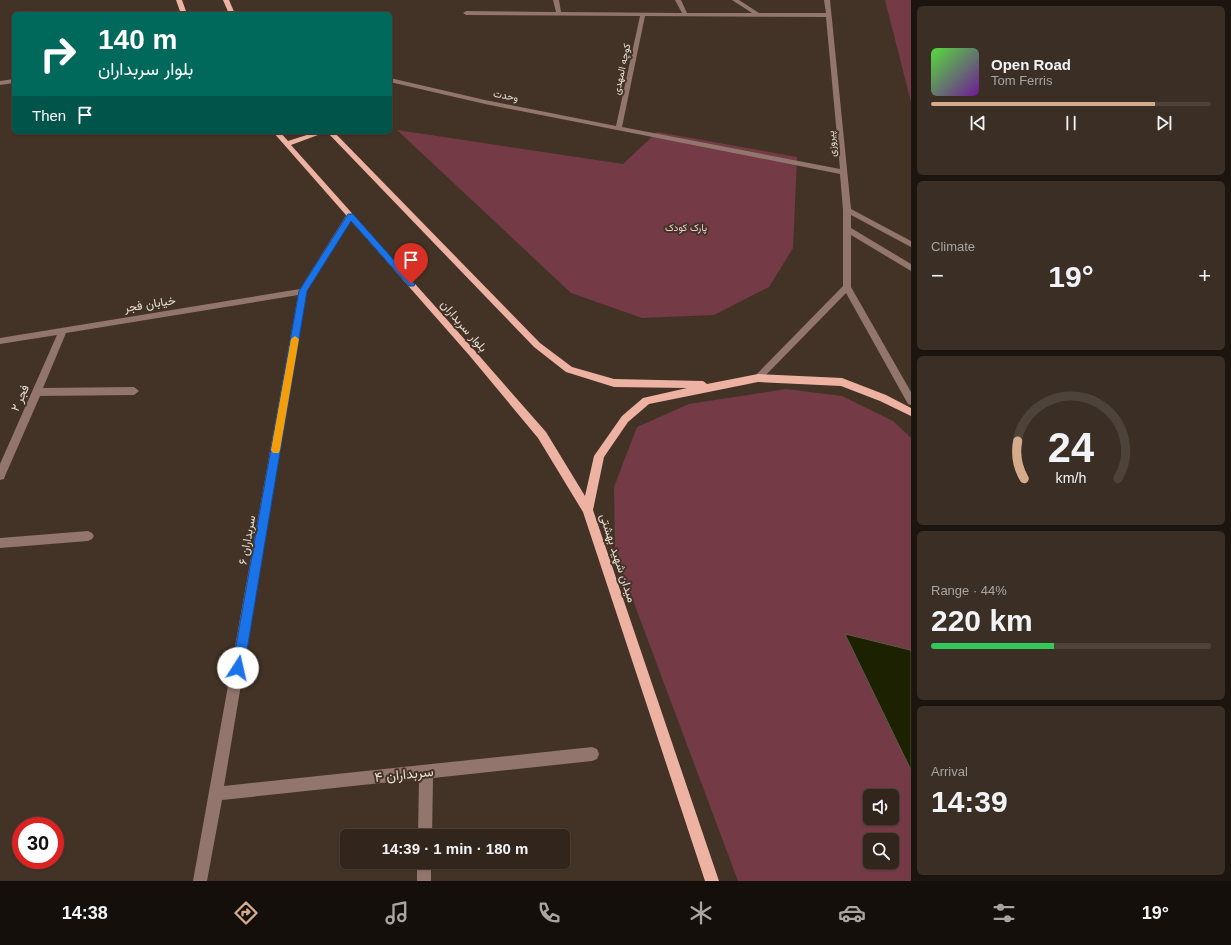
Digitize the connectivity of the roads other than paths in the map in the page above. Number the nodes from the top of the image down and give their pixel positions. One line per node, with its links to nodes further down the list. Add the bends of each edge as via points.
1 (179, 0): 7 (main road)
2 (226, 0): 8 (main road)
3 (556, 0): 10 (street)
4 (678, 0): 12 (street)
5 (735, 0): 13 (street)
6 (827, 0): 14 (street, پیروزی)
7 (183, 12)
8 (231, 12)
9 (466, 13): 10 (street)
10 (559, 14): 11 (street)
11 (643, 14): 12 (street); 18 (street, کوچه المهدی)
12 (685, 14): 13 (street)
13 (758, 14): 14 (street)
14 (828, 15): 23 (street, پیروزی)
15 (392, 80): 18 (street, وحدت)
16 (12, 81): 17 (street)
17 (0, 83)
18 (618, 128): 23 (street, وحدت)
19 (278, 134): 22 (main road, بلوار سربداران)
20 (317, 134): 22 (main road)
21 (332, 134): 34 (main road, via 537,345 569,370 614,383)
22 (287, 144): 25 (main road, بلوار سربداران)
23 (843, 172): 24 (street, پیروزی)
24 (847, 210): 26 (street, پیروزی); 27 (street)
25 (350, 216): 30 (street, سربداران ۶); 40 (main road, بلوار سربداران, via 542,434)
26 (847, 229): 28 (street); 29 (street, پیروزی)
27 (911, 244)
28 (911, 268)
29 (847, 287): 33 (street); 37 (street)
30 (303, 291): 31 (street, خیابان فجر); 45 (street, سربداران ۶)
31 (63, 331): 32 (street, خیابان فجر); 36 (street, فجر ۲)
32 (0, 341)
33 (758, 378): 34 (main road, میدان شهید بهشتی); 38 (main road, میدان شهید بهشتی, via 842,382)
34 (718, 385): 40 (main road, میدان شهید بهشتی, via 646,401 625,419 599,456)
35 (134, 391): 36 (street)
36 (37, 392): 39 (street, فجر ۲)
37 (911, 401)
38 (911, 412)
39 (0, 476)
40 (588, 510): 50 (main road, میدان شهید بهشتی)
41 (88, 536): 42 (street)
42 (0, 543)
43 (592, 754): 44 (street, سربداران ۴)
44 (426, 772): 45 (street, سربداران ۴); 46 (street)
45 (216, 794): 48 (street, سربداران ۶)
46 (425, 829)
47 (424, 869): 49 (street)
48 (200, 881)
49 (424, 881)
50 (712, 881)

